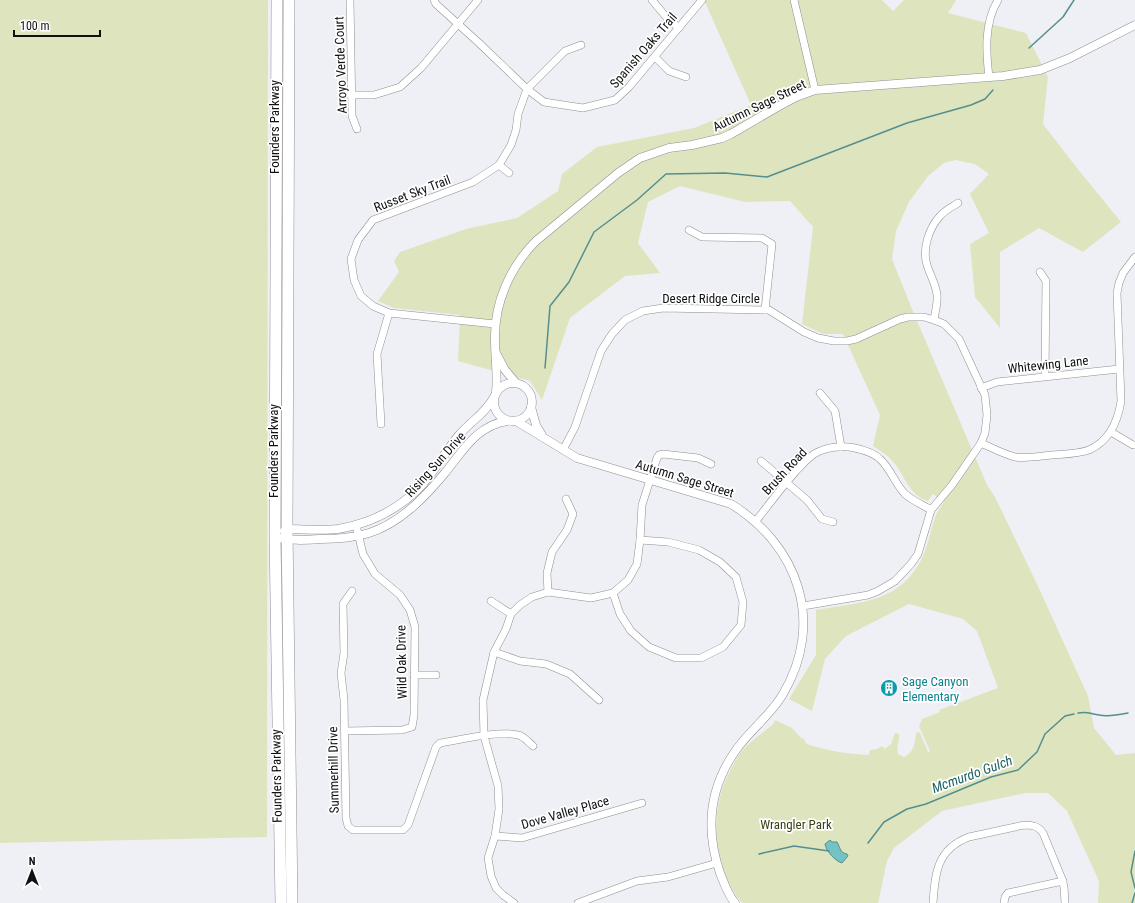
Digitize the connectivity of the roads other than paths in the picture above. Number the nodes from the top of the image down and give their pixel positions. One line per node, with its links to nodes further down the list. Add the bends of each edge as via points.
1 (277, 0): 58 (highway, Founders Parkway)
2 (289, 0): 56 (highway, Founders Parkway)
3 (350, 0): 19 (street, Arroyo Verde Court)
4 (434, 0): 10 (street, Spanish Oaks Trail)
5 (478, 0): 10 (street)
6 (652, 0): 12 (street)
7 (702, 0): 12 (street, Spanish Oaks Trail)
8 (794, 0): 18 (street)
9 (998, 0): 16 (street, via 988,28)
10 (456, 24): 17 (street, Spanish Oaks Trail); 19 (street, via 421,68 400,87 374,95)
11 (1135, 25): 16 (street, Autumn Sage Street, via 1040,70)
12 (679, 28): 14 (street, Spanish Oaks Trail)
13 (580, 45): 17 (street, via 565,51)
14 (655, 57): 15 (street, via 669,71); 17 (street, Spanish Oaks Trail, via 615,100 583,108 544,102)
15 (686, 77)
16 (989, 77): 18 (street, Autumn Sage Street)
17 (527, 89): 21 (street, Russet Sky Trail, via 511,145)
18 (815, 90): 30 (street, Autumn Sage Street, via 796,97 722,138 659,151 632,163 527,250 508,278)
19 (351, 96): 20 (street, Arroyo Verde Court, via 352,116)
20 (357, 129)
21 (499, 165): 22 (street); 28 (street, Russet Sky Trail, via 473,182 374,220 358,240 351,259 354,280 361,296 373,306)
22 (509, 173)
23 (958, 203): 29 (street, via 940,216 931,230 926,248 925,258 937,296)
24 (689, 230): 27 (street, via 702,237 762,238 772,244)
25 (1135, 257): 32 (street, via 1119,283)
26 (1040, 272): 33 (street, via 1046,281)
27 (766, 310): 29 (street, Desert Ridge Circle, via 804,332 834,341 856,339 908,317); 46 (street, Desert Ridge Circle, via 663,308 643,311 625,320 601,351 575,427)
28 (388, 313): 30 (street, Russet Sky Trail); 40 (street, via 377,354)
29 (934, 320): 35 (street, Desert Ridge Circle, via 944,324 959,339)
30 (495, 324): 31 (street, Autumn Sage Street)
31 (495, 352): 34 (street, Autumn Sage Street); 37 (street, Autumn Sage Street)
32 (1119, 369): 33 (street, Whitewing Lane); 41 (street, via 1120,410)
33 (1045, 376): 35 (street, Whitewing Lane, via 997,382)
34 (516, 383): 37 (street, via 505,385); 38 (street, via 527,389 532,401)
35 (981, 388): 43 (street, Desert Ridge Circle, via 985,395 987,415 986,429)
36 (820, 393): 45 (street, via 834,411)
37 (495, 395): 39 (street, via 493,402 496,412 503,419); 55 (street, Rising Sun Drive, via 484,411 459,435 417,490 396,507)
38 (531, 407): 39 (street, via 526,416); 42 (street, Autumn Sage Street, via 536,425)
39 (512, 421): 42 (street, Autumn Sage Street); 57 (street, Rising Sun Drive, via 492,424 480,432 421,500 395,520)
40 (381, 424)
41 (1111, 432): 43 (street, via 1089,450 1022,458 1006,454); 44 (street)
42 (544, 438): 46 (street, Autumn Sage Street)
43 (981, 442): 52 (street, Desert Ridge Circle, via 952,485)
44 (1135, 445)
45 (841, 447): 50 (street, Brush Road, via 822,450 813,455); 52 (street, Brush Road, via 862,450 880,458 905,493)
46 (563, 450): 49 (street, Autumn Sage Street, via 583,460)
47 (760, 461): 50 (street)
48 (711, 464): 49 (street, via 698,458 659,455)
49 (651, 480): 53 (street, Autumn Sage Street, via 731,504); 59 (street, via 642,505)
50 (787, 482): 53 (street, Brush Road); 54 (street, via 808,500 822,519)
51 (566, 499): 61 (street, via 573,514 567,530 552,552 547,573)
52 (931, 510): 64 (street, Desert Ridge Circle, via 918,554 896,581 868,594)
53 (756, 521): 64 (street, Autumn Sage Street, via 787,559)
54 (832, 522)
55 (356, 525): 56 (street, Rising Sun Drive); 57 (street, Wild Oak Drive)
56 (287, 535): 57 (street, Rising Sun Drive, via 344,539); 58 (street, Rising Sun Drive); 78 (highway, Founders Parkway)
57 (358, 536): 68 (street, Wild Oak Drive, via 363,554 374,574 400,595 410,610 415,627)
58 (276, 537): 77 (highway, Founders Parkway)
59 (640, 540): 62 (street, via 637,564 628,580); 62 (street, via 668,542 699,550 720,562 736,577 743,602 741,625 723,648 700,658 676,658 649,647 631,631 620,614)
60 (352, 591): 70 (street, Summerhill Drive, via 343,604 344,653 341,673)
61 (548, 592): 62 (street, via 591,598); 65 (street, via 532,597)
62 (613, 593)
63 (491, 601): 65 (street)
64 (803, 606): 75 (street, Autumn Sage Street, via 802,641 795,670 783,695 737,749 720,781 712,813 711,838)
65 (511, 614): 66 (street)
66 (494, 652): 69 (street, via 520,661 546,664 570,674); 71 (street, via 483,700)
67 (436, 674): 68 (street)
68 (414, 675): 70 (street, Wild Oak Drive, via 412,727 402,730)
69 (599, 700)
70 (345, 731): 71 (street, Summerhill Drive, via 346,818 348,826 353,830 403,830 413,814 436,747 440,743)
71 (484, 736): 72 (street, via 520,735); 74 (street, via 498,786 499,809)
72 (533, 746)
73 (642, 803): 74 (street, Dove Valley Place, via 522,838)
74 (494, 836): 79 (street, via 488,858 491,876 496,888)
75 (717, 863): 80 (street, via 668,877 637,881); 81 (street, Autumn Sage Street, via 724,884)
76 (1063, 881): 82 (street, via 1043,833 1032,825 1024,825 969,837 954,845 938,867); 83 (street, via 1008,892); 84 (street)
77 (281, 903)
78 (292, 903)
79 (514, 903)
80 (578, 903)
81 (735, 903)
82 (933, 903)
83 (1004, 903)
84 (1065, 903)

